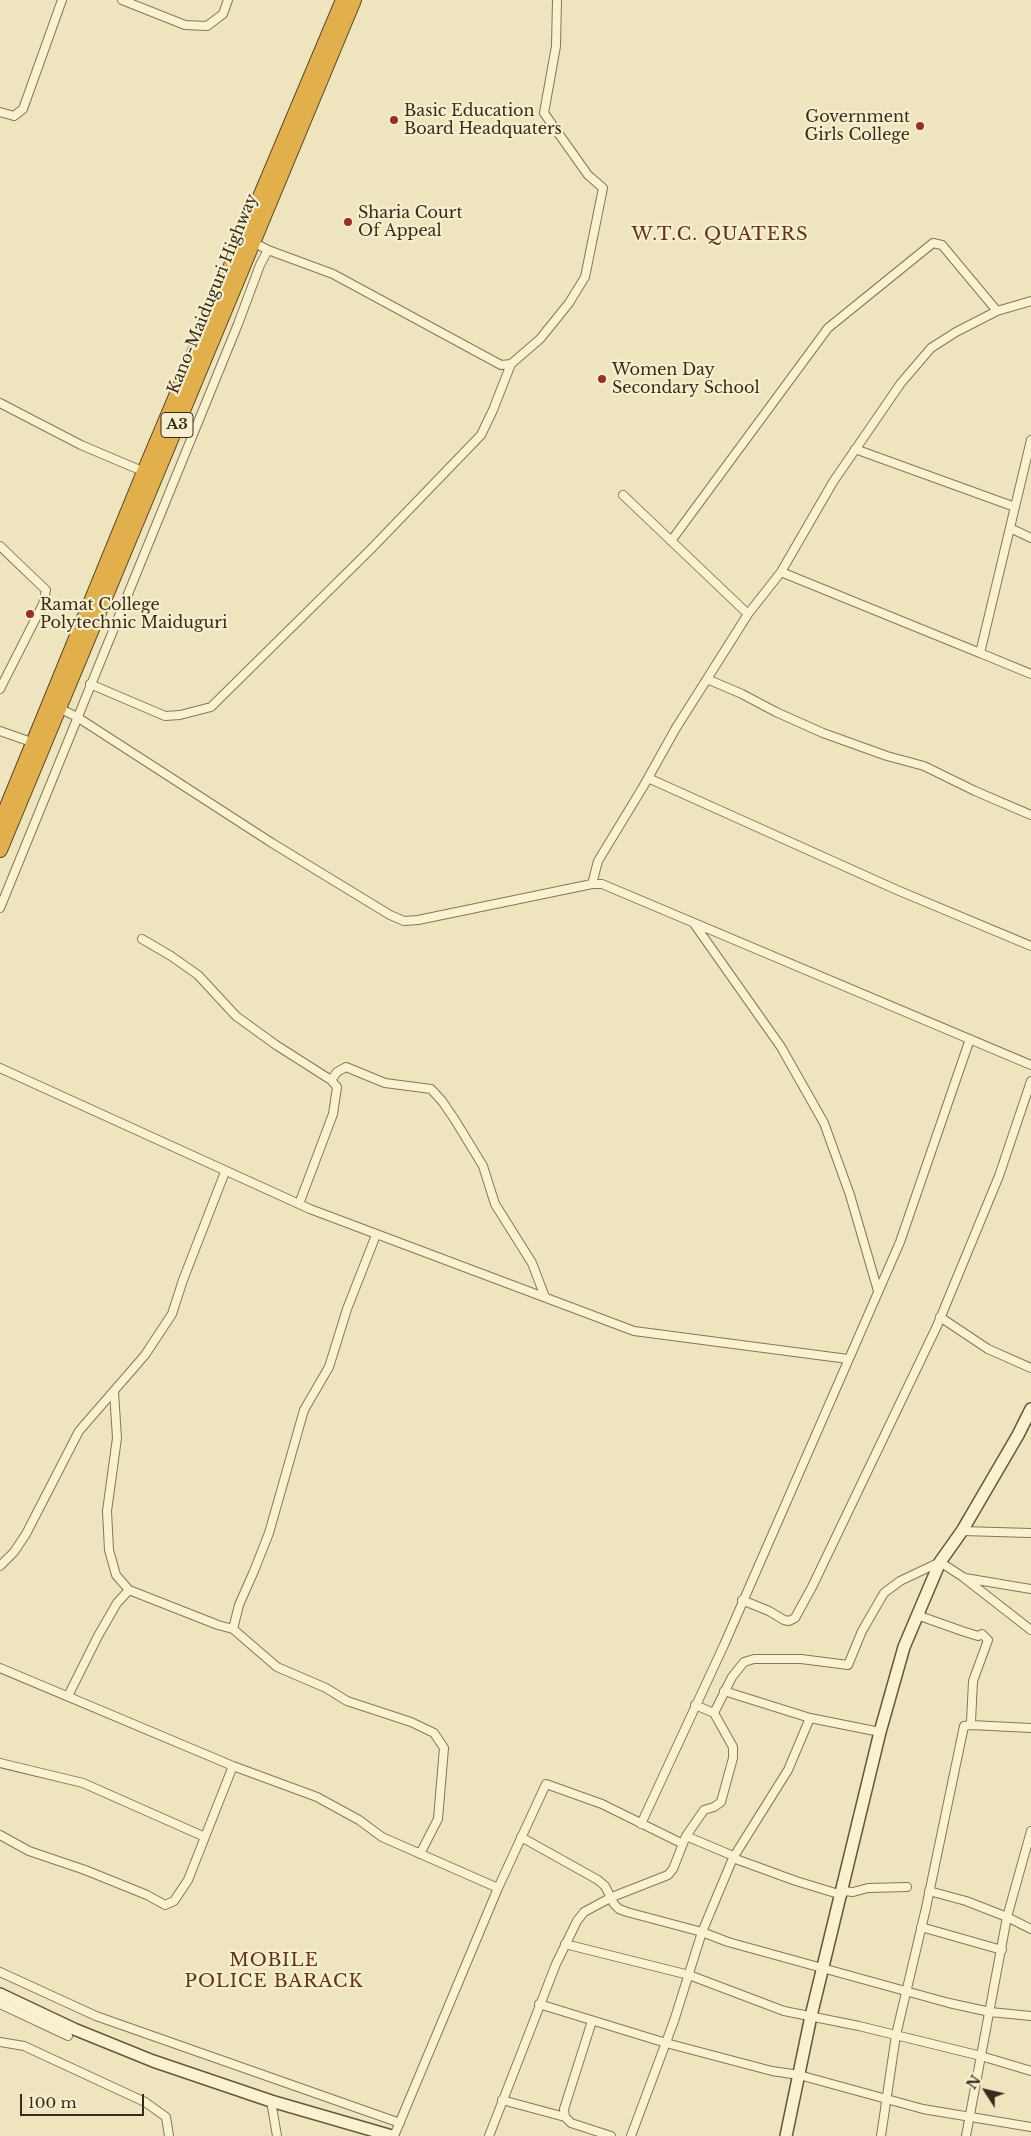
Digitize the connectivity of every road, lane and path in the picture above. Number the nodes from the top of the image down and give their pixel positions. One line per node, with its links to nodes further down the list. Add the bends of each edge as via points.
1 (62, 0): 9 (street, via 24,108 14,116)
2 (122, 0): 3 (street, via 185,25 207,26 223,14)
3 (228, 0)
4 (336, 0): 8 (highway, A3)
5 (343, 0): 8 (highway, Kano-Maiduguri Highway / A3)
6 (354, 0): 10 (highway, Kano-Maiduguri Highway / A3)
7 (557, 0): 14 (street, via 556,46 544,113 588,175 603,188 585,276 569,303 540,339)
8 (331, 31): 19 (highway, Kano-Maiduguri Highway / A3)
9 (0, 112)
10 (253, 242): 11 (street); 19 (highway, Kano-Maiduguri Highway / A3)
11 (268, 250): 14 (street, via 333,274 501,365); 31 (street)
12 (1031, 301): 13 (street)
13 (997, 311): 17 (street, via 931,348 901,383); 24 (street, via 942,245 933,244 828,328)
14 (511, 364): 31 (street, via 481,435 211,707 180,716 165,716)
15 (0, 403): 19 (street)
16 (1031, 440): 18 (street)
17 (855, 449): 21 (street); 26 (street)
18 (1028, 468): 21 (street)
19 (150, 474): 33 (highway, Kano-Maiduguri Highway / A3); 36 (highway, Kano-Maiduguri Highway / A3)
20 (623, 495): 24 (street)
21 (1015, 507): 22 (street)
22 (1010, 528): 23 (street); 28 (street)
23 (1031, 538)
24 (671, 541): 27 (street)
25 (0, 546): 32 (street, via 46,590 43,604)
26 (781, 572): 27 (street); 28 (street)
27 (748, 614): 30 (street)
28 (980, 653): 29 (street)
29 (1031, 674)
30 (707, 679): 37 (street); 38 (street, via 823,733 924,766)
31 (90, 684): 34 (street)
32 (0, 689)
33 (60, 708): 34 (street); 40 (highway, Kano-Maiduguri Highway / A3)
34 (77, 716): 41 (street, via 272,843 404,921); 42 (street)
35 (0, 731): 36 (street)
36 (34, 743): 39 (highway, Kano-Maiduguri Highway / A3)
37 (648, 778): 41 (street, via 598,861); 45 (street, via 897,890)
38 (1031, 815)
39 (0, 824)
40 (0, 850)
41 (592, 884): 43 (street, via 602,884)
42 (0, 908)
43 (694, 924): 46 (street); 54 (street, via 781,1047 824,1123)
44 (142, 939): 49 (street, via 198,975 236,1016)
45 (1031, 946)
46 (970, 1039): 47 (street); 54 (street, via 900,1242)
47 (1031, 1065)
48 (0, 1068): 51 (street)
49 (331, 1080): 52 (street, via 337,1087 335,1105); 55 (street, via 346,1067 385,1083 431,1089 455,1120 483,1166 495,1204 532,1263)
50 (1031, 1081): 56 (street, via 999,1176)
51 (225, 1172): 52 (street); 59 (street, via 172,1314)
52 (299, 1204): 53 (street)
53 (376, 1235): 55 (street); 70 (street, via 329,1366 304,1410 268,1533 239,1605)
54 (878, 1291): 57 (street)
55 (545, 1297): 57 (street, via 634,1331)
56 (940, 1318): 58 (street, via 988,1349); 68 (street, via 795,1618 784,1620)
57 (848, 1359): 68 (street)
58 (1031, 1368)
59 (114, 1392): 64 (street, via 79,1431 26,1534); 67 (street, via 117,1438 107,1512 109,1550 116,1575)
60 (1031, 1410): 61 (street)
61 (962, 1530): 62 (street); 63 (street)
62 (1031, 1533)
63 (940, 1562): 65 (street); 69 (street); 73 (street, via 900,1581 884,1594 848,1664 754,1659 744,1662)
64 (0, 1566)
65 (963, 1577): 66 (street); 71 (street)
66 (1031, 1589)
67 (129, 1590): 70 (street); 74 (street, via 98,1636)
68 (742, 1600): 75 (street)
69 (917, 1615): 78 (street, via 978,1636 982,1634 988,1640 973,1681); 80 (street, via 904,1647)
70 (233, 1629): 90 (street, via 277,1667 326,1688 347,1701 434,1733 444,1748 438,1819)
71 (1031, 1630)
72 (0, 1668): 74 (street)
73 (724, 1691): 76 (street); 77 (street)
74 (68, 1696): 82 (street)
75 (695, 1706): 76 (street); 83 (street)
76 (714, 1713): 86 (street, via 733,1747 733,1758 721,1802 704,1810)
77 (810, 1718): 80 (street); 92 (street, via 788,1770)
78 (971, 1725): 79 (street); 95 (street, via 964,1726)
79 (1031, 1728)
80 (880, 1732): 96 (street)
81 (0, 1762): 87 (street, via 83,1783)
82 (233, 1766): 87 (street); 90 (street, via 317,1796 382,1837)
83 (641, 1824): 88 (street, via 602,1804 546,1784); 89 (street)
84 (1031, 1830): 91 (street)
85 (0, 1835): 87 (street, via 29,1851 85,1870 166,1905 174,1901 188,1880)
86 (686, 1836): 89 (street); 92 (street)
87 (205, 1837)
88 (521, 1837): 94 (street); 97 (street, via 598,1880)
89 (683, 1844): 97 (street, via 668,1875)
90 (420, 1854): 94 (street)
91 (1028, 1857): 98 (street)
92 (733, 1858): 96 (street, via 796,1881); 101 (street)
93 (907, 1887): 96 (street, via 868,1888)
94 (498, 1888): 127 (street)
95 (929, 1891): 98 (street); 99 (street)
96 (842, 1893): 104 (street)
97 (612, 1896): 101 (street, via 619,1909); 102 (street, via 584,1912)
98 (1007, 1917): 100 (street); 103 (street)
99 (921, 1927): 103 (street); 107 (street)
100 (1031, 1930)
101 (702, 1932): 104 (street); 106 (street)
102 (565, 1944): 106 (street); 110 (street)
103 (1002, 1950): 111 (street)
104 (824, 1968): 107 (street); 112 (street)
105 (0, 1972): 127 (street, via 96,2016)
106 (689, 1975): 112 (street, via 784,2011); 118 (street)
107 (907, 1991): 111 (street); 115 (street)
108 (0, 1994): 124 (street, via 153,2061)
109 (0, 2004): 116 (street)
110 (539, 2004): 114 (street); 123 (street)
111 (990, 2012): 113 (street); 119 (street)
112 (811, 2016): 115 (street); 121 (street)
113 (1031, 2016)
114 (592, 2021): 118 (street); 125 (street, via 564,2109)
115 (896, 2035): 119 (street); 122 (street)
116 (68, 2036)
117 (0, 2042): 129 (street, via 24,2046 144,2102 166,2117)
118 (666, 2043): 121 (street); 134 (street)
119 (981, 2056): 120 (street); 126 (street)
120 (1031, 2072)
121 (799, 2075): 122 (street); 135 (street)
122 (885, 2098): 126 (street); 136 (street)
123 (502, 2100): 125 (street); 132 (street)
124 (271, 2101): 130 (street); 131 (street)
125 (565, 2117): 133 (street, via 571,2123)
126 (969, 2117): 128 (street); 137 (street)
127 (400, 2123): 131 (street)
128 (1031, 2128)
129 (169, 2136)
130 (277, 2136)
131 (393, 2136)
132 (489, 2136)
133 (611, 2136)
134 (631, 2136)
135 (786, 2136)
136 (881, 2136)
137 (966, 2136)

